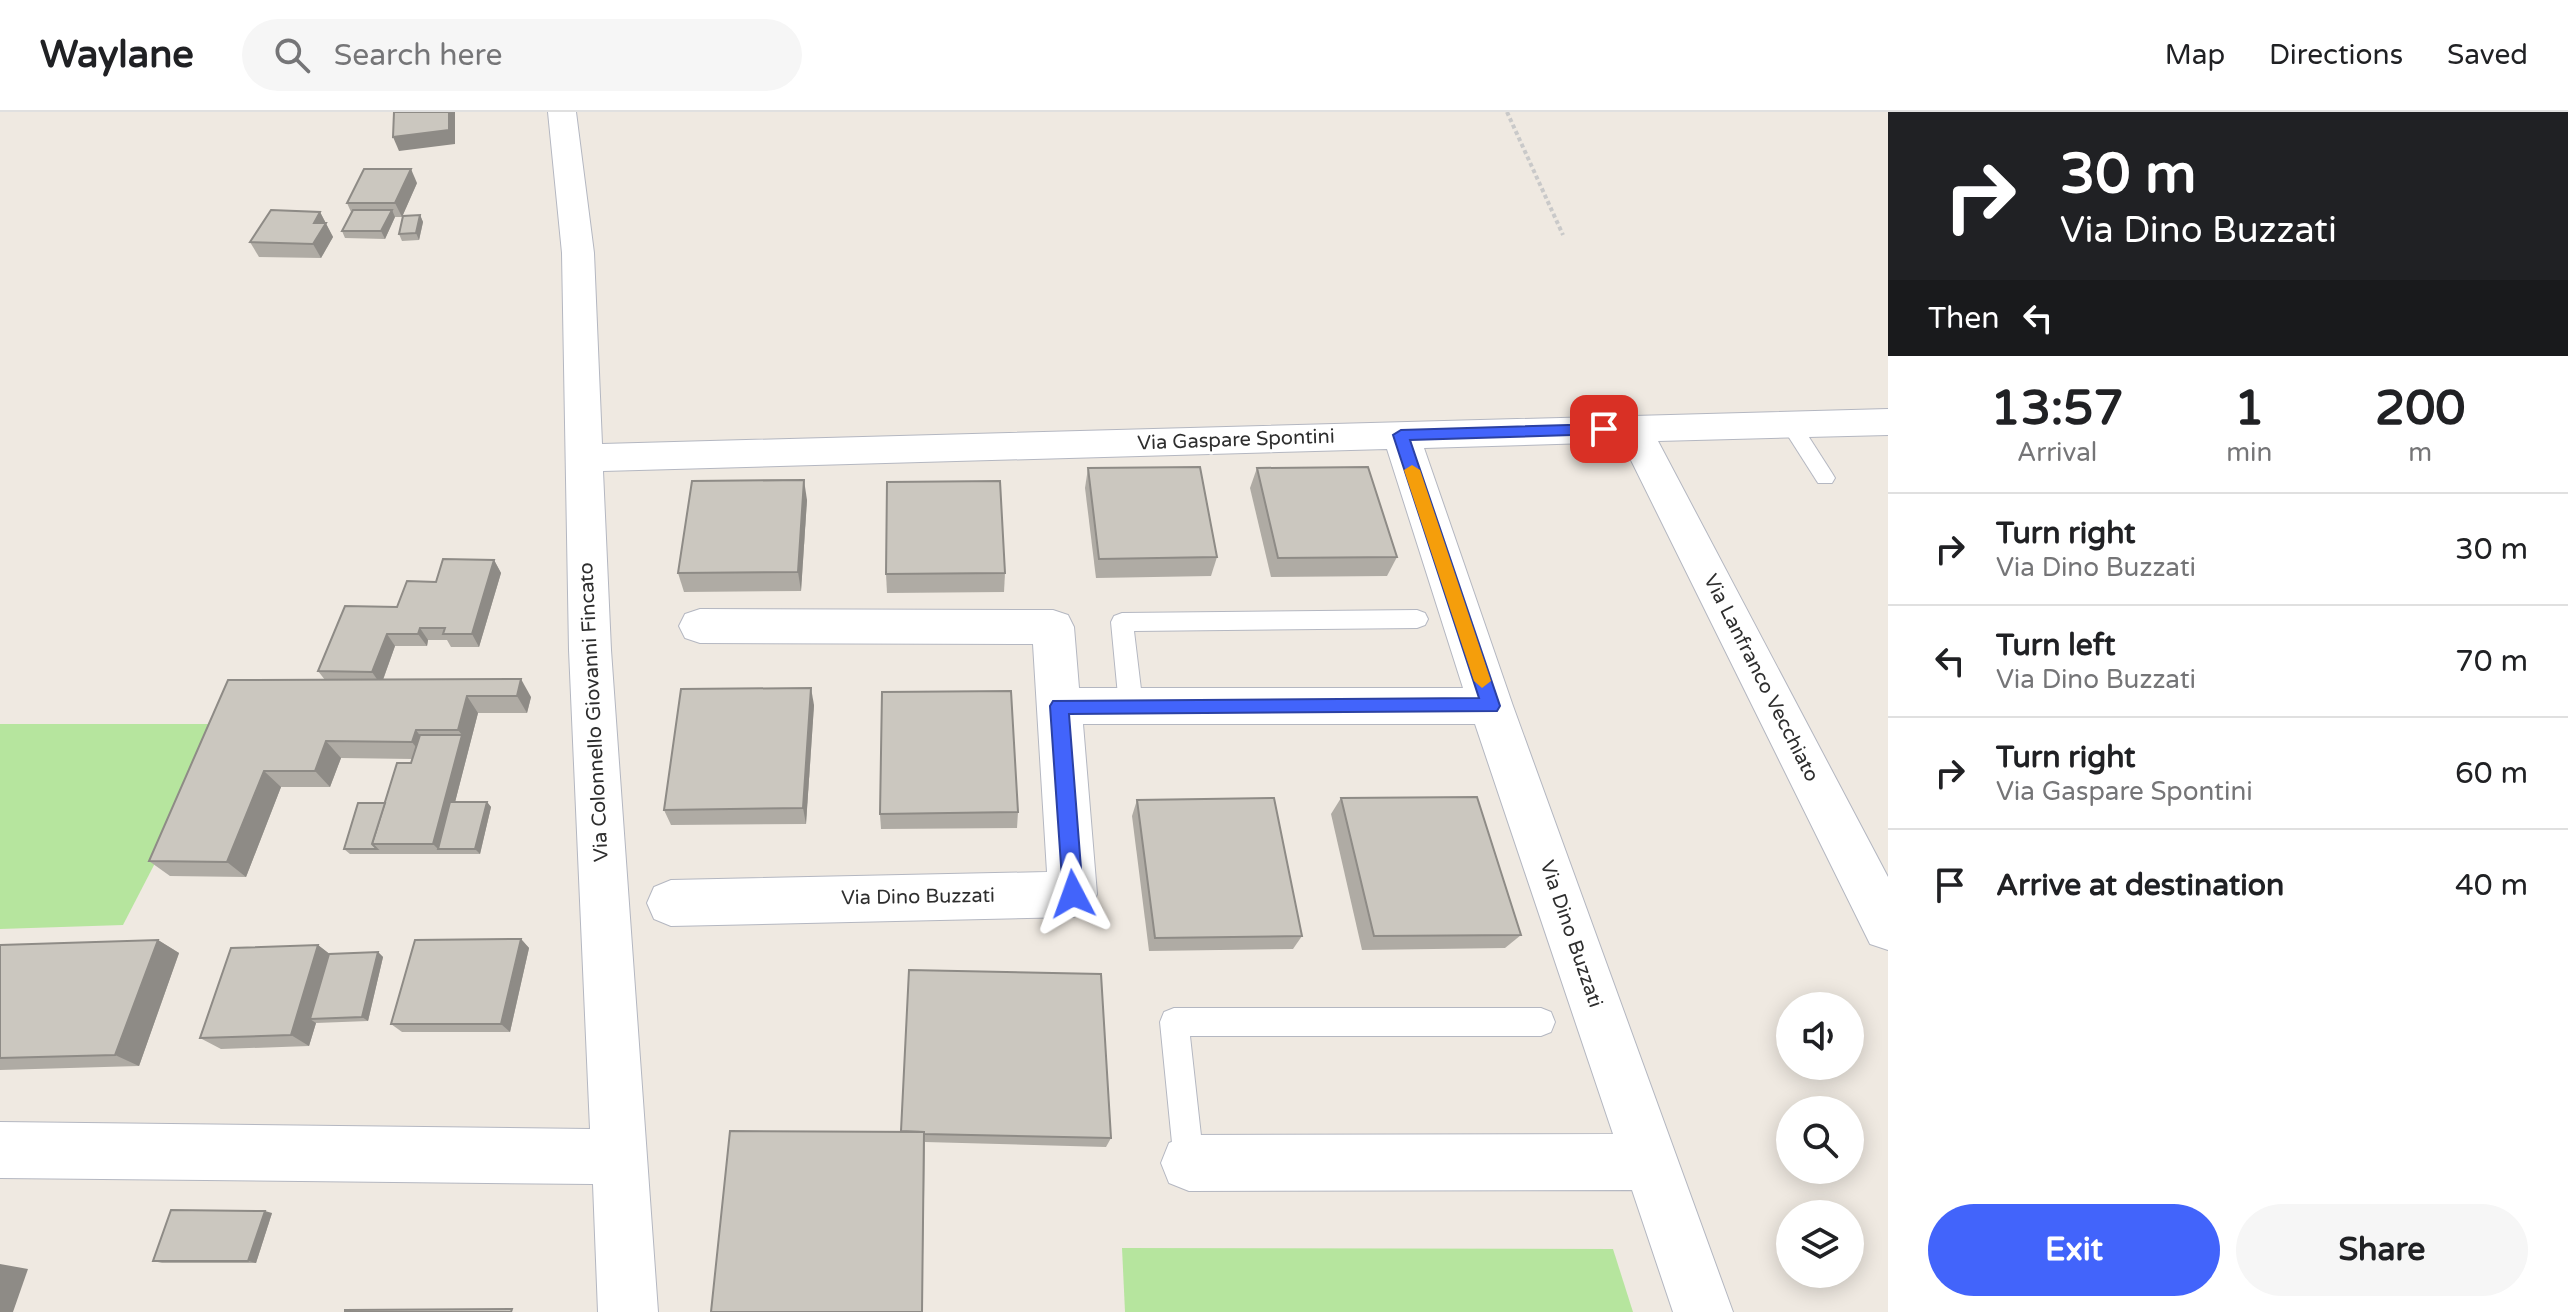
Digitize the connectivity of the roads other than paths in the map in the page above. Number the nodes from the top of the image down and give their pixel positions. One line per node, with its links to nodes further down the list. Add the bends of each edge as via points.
1 (562, 112): 6 (street, Via Colonnello Giovanni Fincato, via 578,253)
2 (1888, 422): 3 (street, Via Gaspare Spontini)
3 (1791, 425): 4 (street, Via Gaspare Spontini); 7 (lane)
4 (1633, 428): 5 (street, Via Gaspare Spontini); 14 (street, Via Lanfranco Vecchiato)
5 (1401, 435): 6 (street, Via Gaspare Spontini); 12 (street, Via Dino Buzzati)
6 (584, 458): 17 (street, Via Colonnello Giovanni Fincato)
7 (1825, 478)
8 (1417, 619): 11 (lane, via 1122,622)
9 (700, 626): 10 (street, Via Dino Buzzati, via 1053,627)
10 (1059, 706): 11 (street); 13 (street, Via Dino Buzzati, via 1073,894)
11 (1131, 706): 12 (street)
12 (1491, 706): 18 (street, Via Dino Buzzati)
13 (671, 903)
14 (1888, 927)
15 (1541, 1022): 19 (lane, via 1174,1022)
16 (0, 1150): 17 (street)
17 (618, 1157): 20 (street, Via Colonnello Giovanni Fincato)
18 (1651, 1162): 19 (street); 21 (street, Via Dino Buzzati)
19 (1189, 1163)
20 (628, 1312)
21 (1703, 1312)

